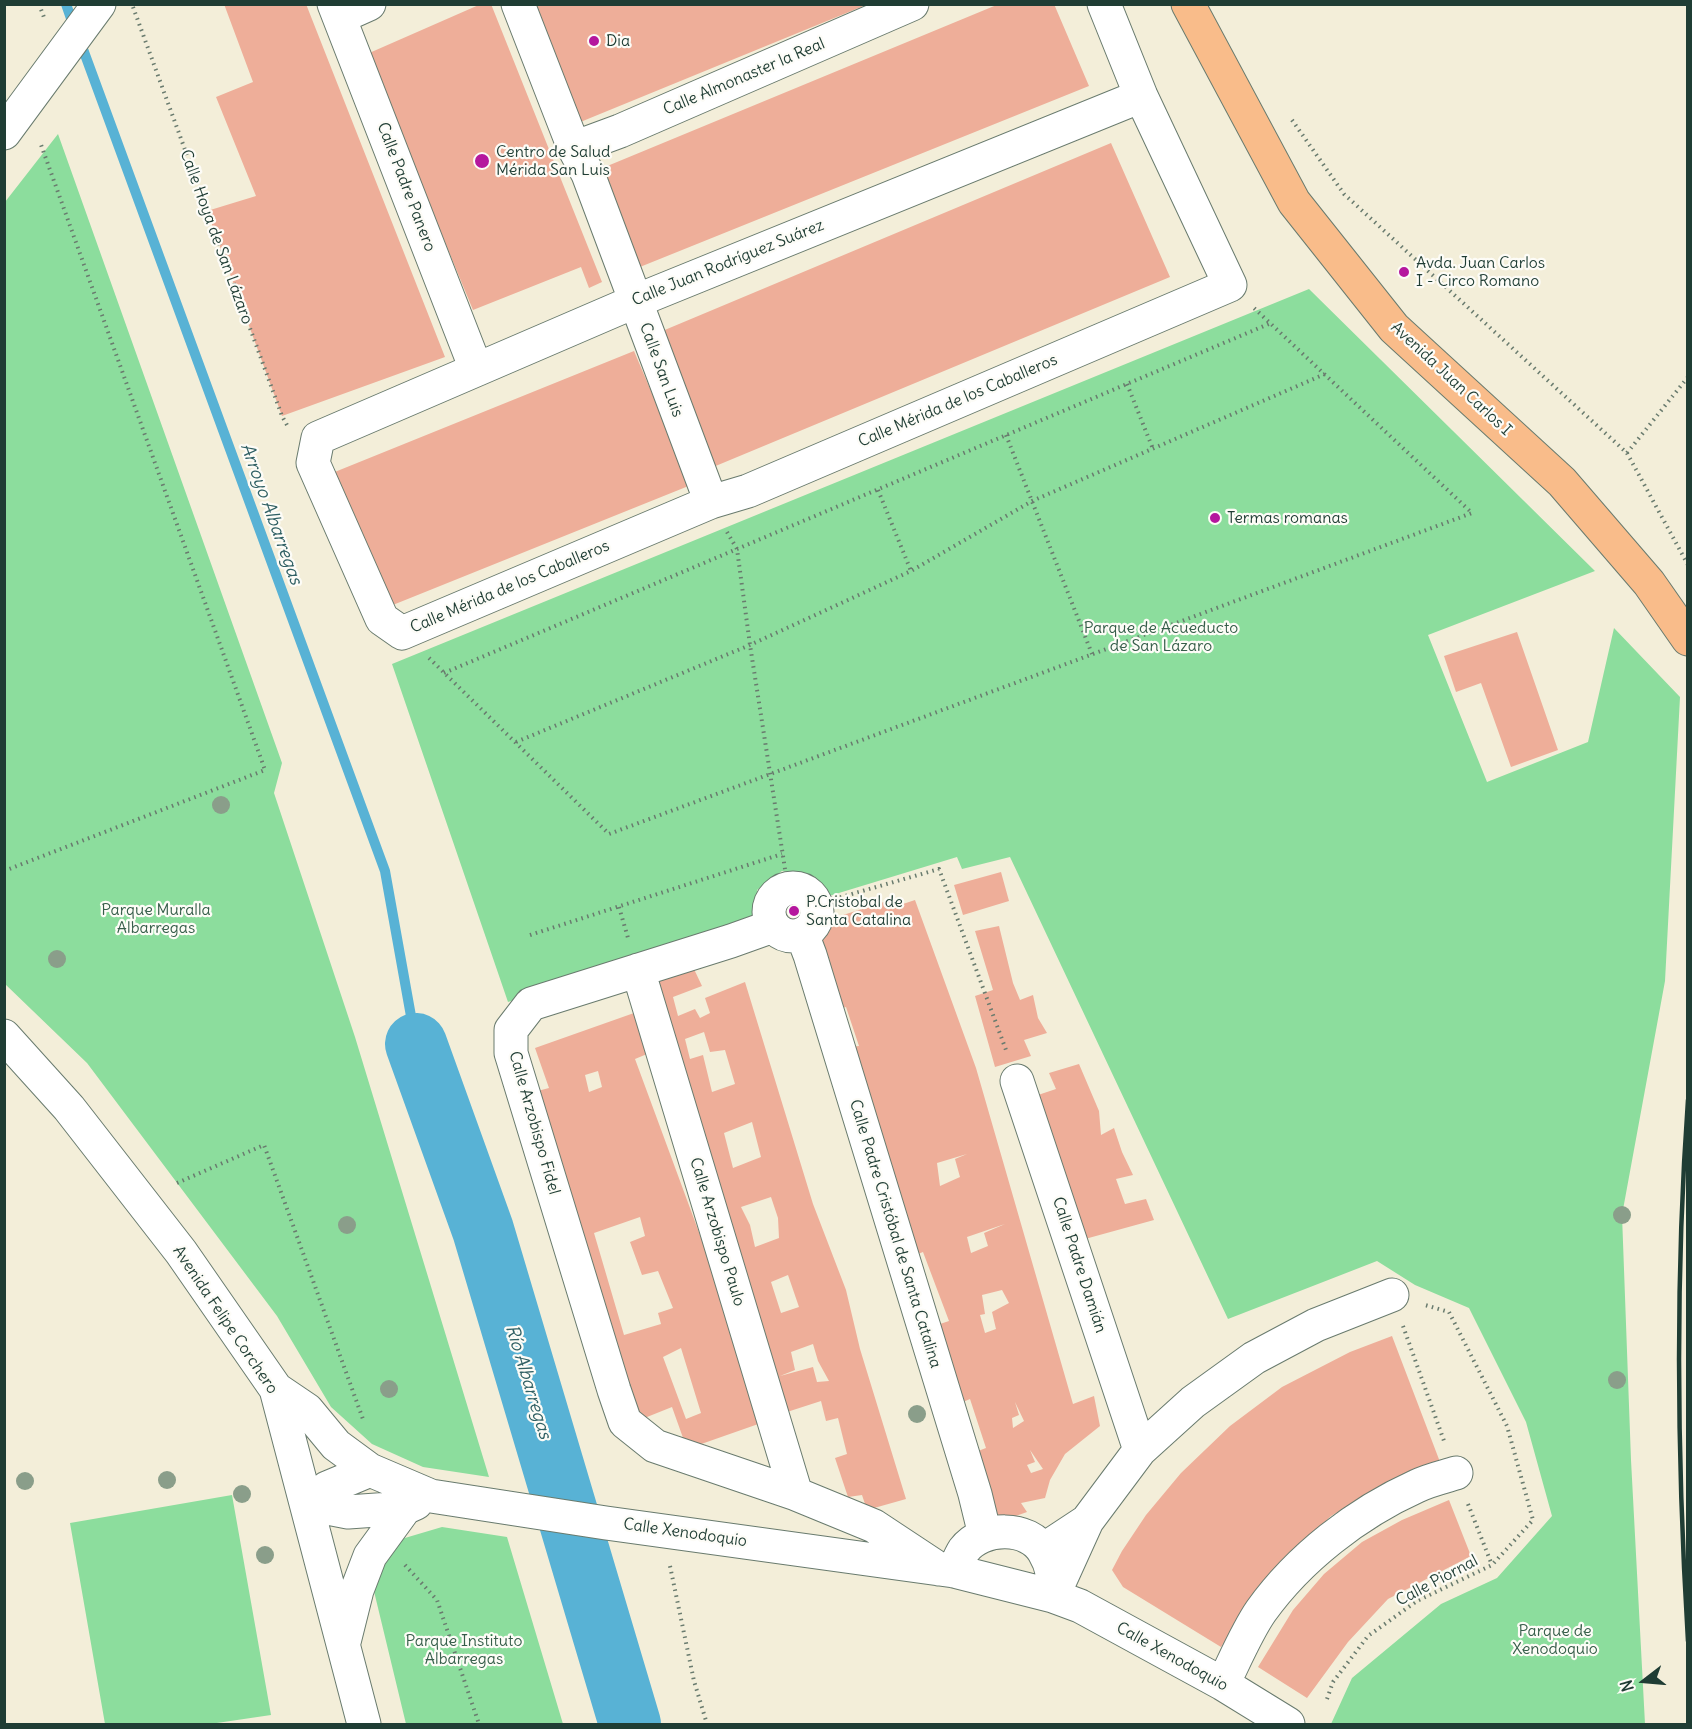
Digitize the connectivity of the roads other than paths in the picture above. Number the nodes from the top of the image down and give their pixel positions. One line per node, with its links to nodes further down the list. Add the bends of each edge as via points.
1 (99, 4): 8 (street)
2 (518, 4): 9 (street, Calle San Luis)
3 (912, 4): 9 (street, Calle Almonaster la Real)
4 (1104, 4): 7 (street)
5 (1188, 4): 14 (main road, Avenida Juan Carlos I, via 1294,202 1394,328 1562,482 1649,583)
6 (348, 9): 11 (street, Calle Padre Panero)
7 (1141, 96): 10 (street, Calle Juan Rodríguez Suárez); 12 (street, Calle Mérida de los Caballeros, via 1230,285 748,491)
8 (14, 111)
9 (574, 148): 10 (street, Calle San Luis, via 588,174)
10 (636, 300): 11 (street, Calle Juan Rodríguez Suárez); 12 (street, Calle San Luis)
11 (476, 369): 13 (street, Calle Juan Rodríguez Suárez, via 315,450 382,619)
12 (711, 502): 13 (street, Calle Mérida de los Caballeros)
13 (402, 633)
14 (1688, 639)
15 (788, 930): 15 (street, via 808,931 817,917 816,904 804,890 788,888 770,903 769,915); 16 (street, Calle Arzobispo Fidel); 29 (street, Calle Padre Cristóbal de Santa Catalina, via 810,955)
16 (638, 970): 21 (street, Calle Arzobispo Fidel, via 531,1004 512,1030 511,1053); 25 (street, Calle Arzobispo Paulo)
17 (4, 1036): 20 (street, Avenida Felipe Corchero, via 69,1108 174,1243)
18 (1017, 1081): 22 (street, Calle Padre Damián)
19 (1392, 1295): 22 (street, via 1316,1325 1254,1358 1193,1402)
20 (276, 1389): 23 (street, via 307,1410 336,1445); 27 (street, Avenida Felipe Corchero)
21 (626, 1422): 25 (street, Calle Xenodoquio, via 655,1446)
22 (1140, 1450): 28 (street)
23 (377, 1473): 26 (street); 27 (street, via 327,1488)
24 (1456, 1473): 34 (street, via 1418,1485 1331,1539 1260,1612)
25 (796, 1494): 31 (street, Calle Xenodoquio, via 874,1526)
26 (418, 1502): 27 (street, via 348,1512); 31 (street, Calle Xenodoquio, via 662,1530); 33 (street, via 370,1556)
27 (307, 1504): 33 (street, Avenida Felipe Corchero)
28 (1087, 1521): 30 (street); 32 (street)
29 (985, 1535): 30 (street, via 1017,1533); 31 (street, via 965,1549)
30 (1043, 1550): 32 (street, via 1054,1572)
31 (947, 1570): 32 (street, Calle Xenodoquio)
32 (1053, 1596): 34 (street, Calle Xenodoquio, via 1080,1606)
33 (343, 1647): 35 (street, Avenida Felipe Corchero)
34 (1223, 1684): 36 (street, Calle Xenodoquio)
35 (364, 1725)
36 (1288, 1725)

